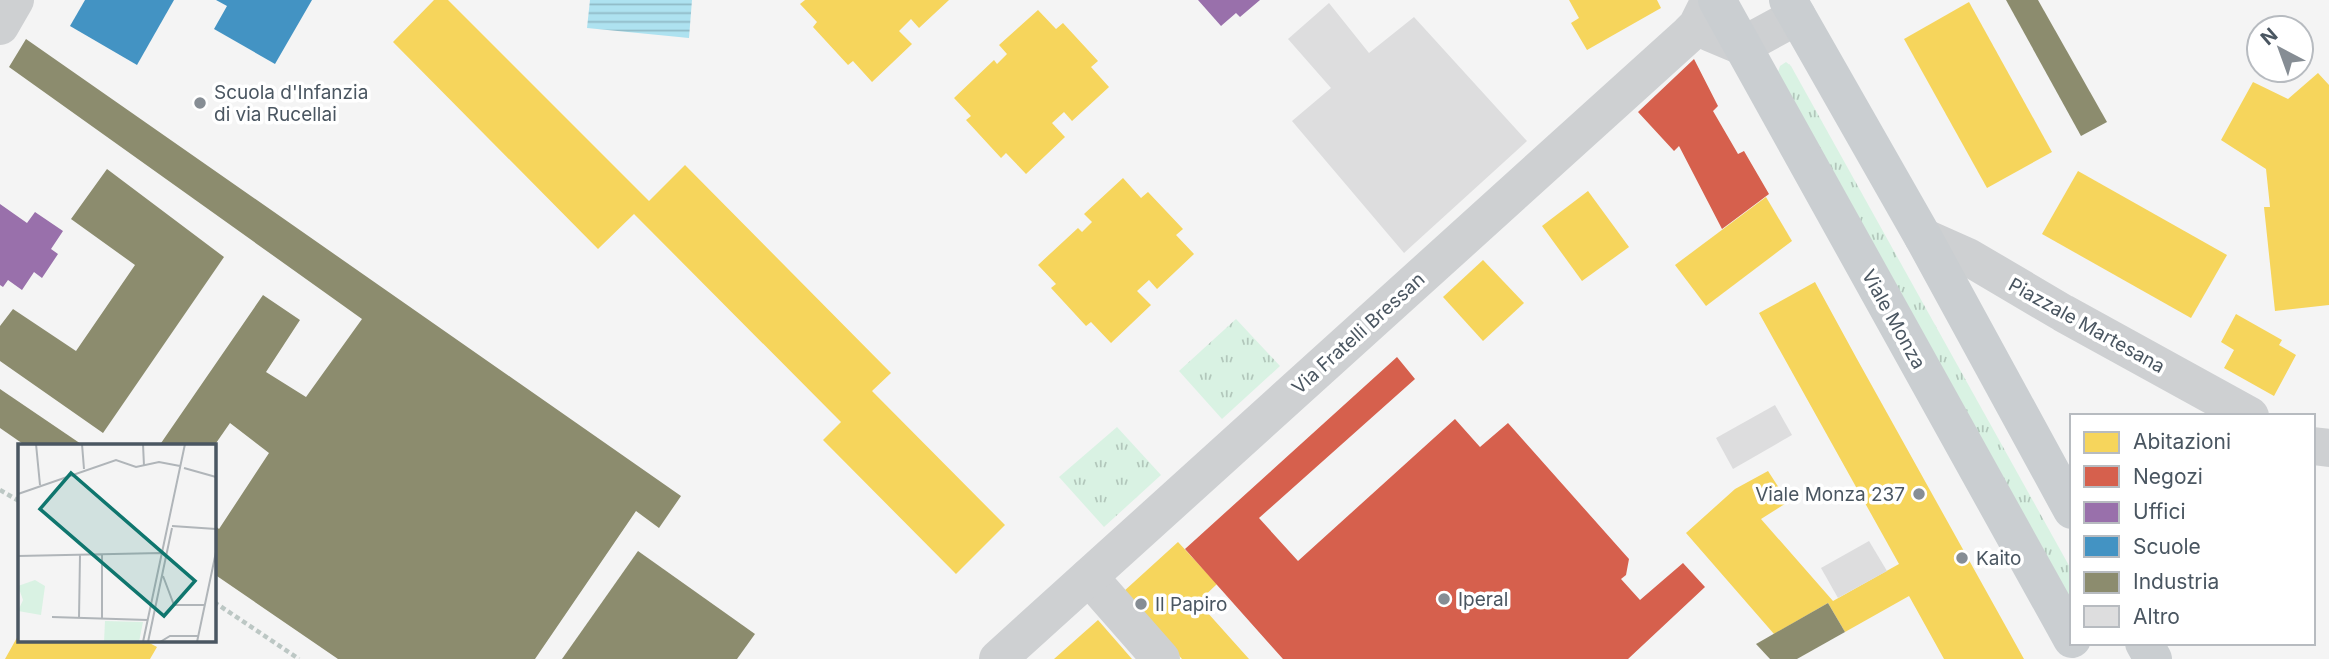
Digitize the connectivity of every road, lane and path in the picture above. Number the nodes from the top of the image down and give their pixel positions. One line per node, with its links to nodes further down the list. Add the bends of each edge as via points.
1 (15, 0): 4 (street)
2 (1792, 8): 5 (street); 6 (main road)
3 (1708, 9): 5 (main road, Viale Monza); 11 (street, Via Fratelli Bressan)
4 (0, 26)
5 (1742, 46): 13 (main road, Viale Monza)
6 (1923, 237): 7 (street, Piazzale Martesana, via 1968,257); 10 (main road)
7 (2246, 414)
8 (0, 491): 9 (path)
9 (18, 500)
10 (2070, 506)
11 (1089, 577): 15 (street, Via Fratelli Bressan); 16 (street)
12 (215, 604): 14 (path)
13 (2070, 636)
14 (299, 659)
15 (998, 659)
16 (1161, 659)

